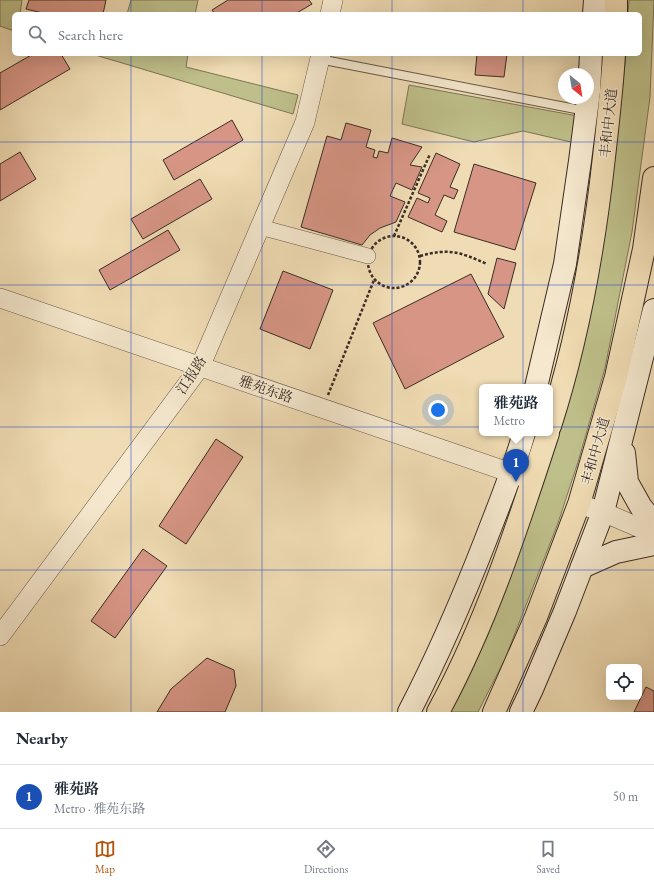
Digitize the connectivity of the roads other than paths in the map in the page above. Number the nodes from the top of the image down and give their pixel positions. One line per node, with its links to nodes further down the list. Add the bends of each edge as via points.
1 (333, 0): 4 (street)
2 (595, 0): 5 (main road)
3 (616, 0): 6 (main road)
4 (330, 12)
5 (594, 12)
6 (616, 12)
7 (591, 56): 10 (main road)
8 (614, 56): 18 (main road, 丰和中大道, via 599,208 583,296)
9 (320, 57): 10 (lane); 12 (street, 江报路, via 305,122)
10 (586, 111): 17 (main road, via 565,264)
11 (654, 178): 24 (main road, 丰和中大道, via 644,249 616,377)
12 (262, 222): 13 (street); 16 (street, 江报路)
13 (370, 252)
14 (0, 298): 16 (street, 雅苑东路)
15 (654, 310): 21 (main road)
16 (200, 367): 22 (street, 雅苑东路); 30 (street, 江报路)
17 (537, 384)
18 (553, 417)
19 (523, 436): 22 (main road)
20 (547, 436): 23 (main road)
21 (622, 440): 25 (main road); 26 (main road, via 627,482 641,507)
22 (510, 473): 23 (street, 雅苑东路); 31 (main road, via 460,604)
23 (533, 480): 32 (main road, via 497,585)
24 (579, 504): 25 (street); 33 (main road, 丰和中大道, via 536,617)
25 (603, 512): 27 (street); 29 (main road)
26 (654, 523)
27 (654, 534)
28 (654, 544): 29 (main road, via 616,552)
29 (582, 567): 34 (main road)
30 (0, 636)
31 (409, 712)
32 (438, 712)
33 (494, 712)
34 (521, 712)

